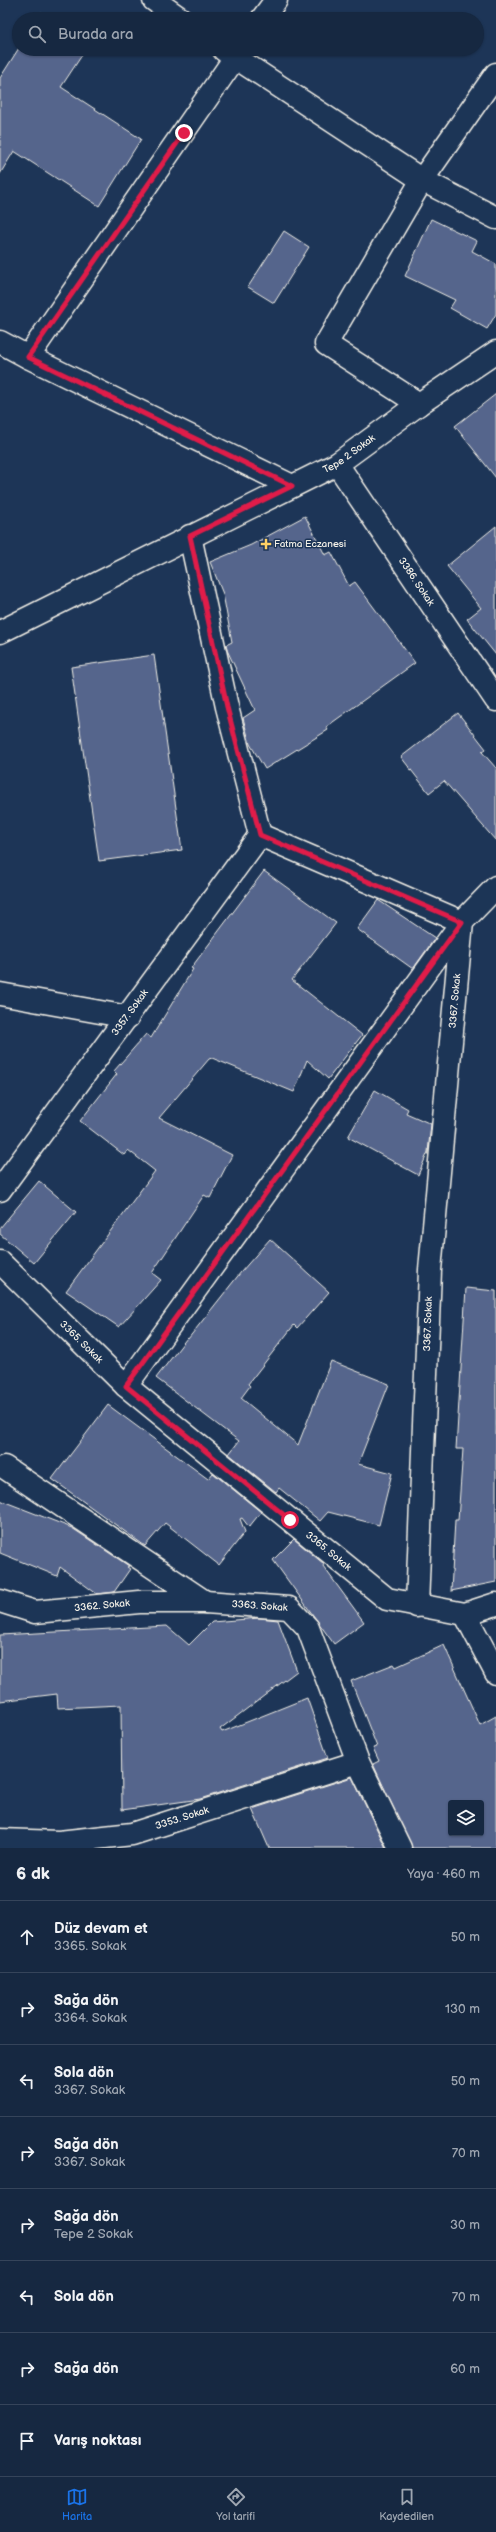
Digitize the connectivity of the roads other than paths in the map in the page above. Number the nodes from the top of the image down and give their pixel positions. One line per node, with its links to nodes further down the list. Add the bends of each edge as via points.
1 (154, 0): 3 (street)
2 (276, 0): 4 (street)
3 (171, 12)
4 (267, 12)
5 (230, 56): 12 (street)
6 (239, 56): 8 (street)
7 (496, 74): 8 (street)
8 (422, 180): 9 (street); 13 (street, via 326,344)
9 (496, 218)
10 (0, 342): 12 (street)
11 (496, 352): 13 (street, Tepe 2 Sokak)
12 (28, 357): 15 (street)
13 (419, 404): 14 (street, Tepe 2 Sokak)
14 (337, 464): 15 (street, Tepe 2 Sokak); 18 (street, 3386. Sokak)
15 (292, 486): 16 (street, Tepe 2 Sokak)
16 (190, 536): 17 (street, Tepe 2 Sokak); 19 (street, via 227,707)
17 (0, 632)
18 (496, 700)
19 (260, 835): 21 (street); 23 (street, 3357. Sokak)
20 (496, 887): 21 (street)
21 (462, 922): 26 (street); 31 (street, 3367. Sokak, via 430,1270)
22 (0, 994): 23 (street)
23 (128, 1017): 24 (street, 3357. Sokak)
24 (0, 1190)
25 (0, 1262): 26 (street, 3365. Sokak)
26 (126, 1386): 31 (street, 3365. Sokak, via 387,1600)
27 (4, 1467): 29 (street, 3363. Sokak)
28 (0, 1601): 29 (street, 3362. Sokak, via 35,1612 139,1602)
29 (205, 1602): 34 (street, 3363. Sokak, via 289,1608 308,1628)
30 (496, 1604): 32 (street)
31 (417, 1606): 32 (street, 3365. Sokak)
32 (465, 1614): 33 (street)
33 (496, 1673)
34 (358, 1762): 36 (street, 3353. Sokak, via 132,1834); 37 (street, 3363. Sokak)
35 (0, 1840): 36 (street, 3353. Sokak)
36 (59, 1845)
37 (400, 1848)

